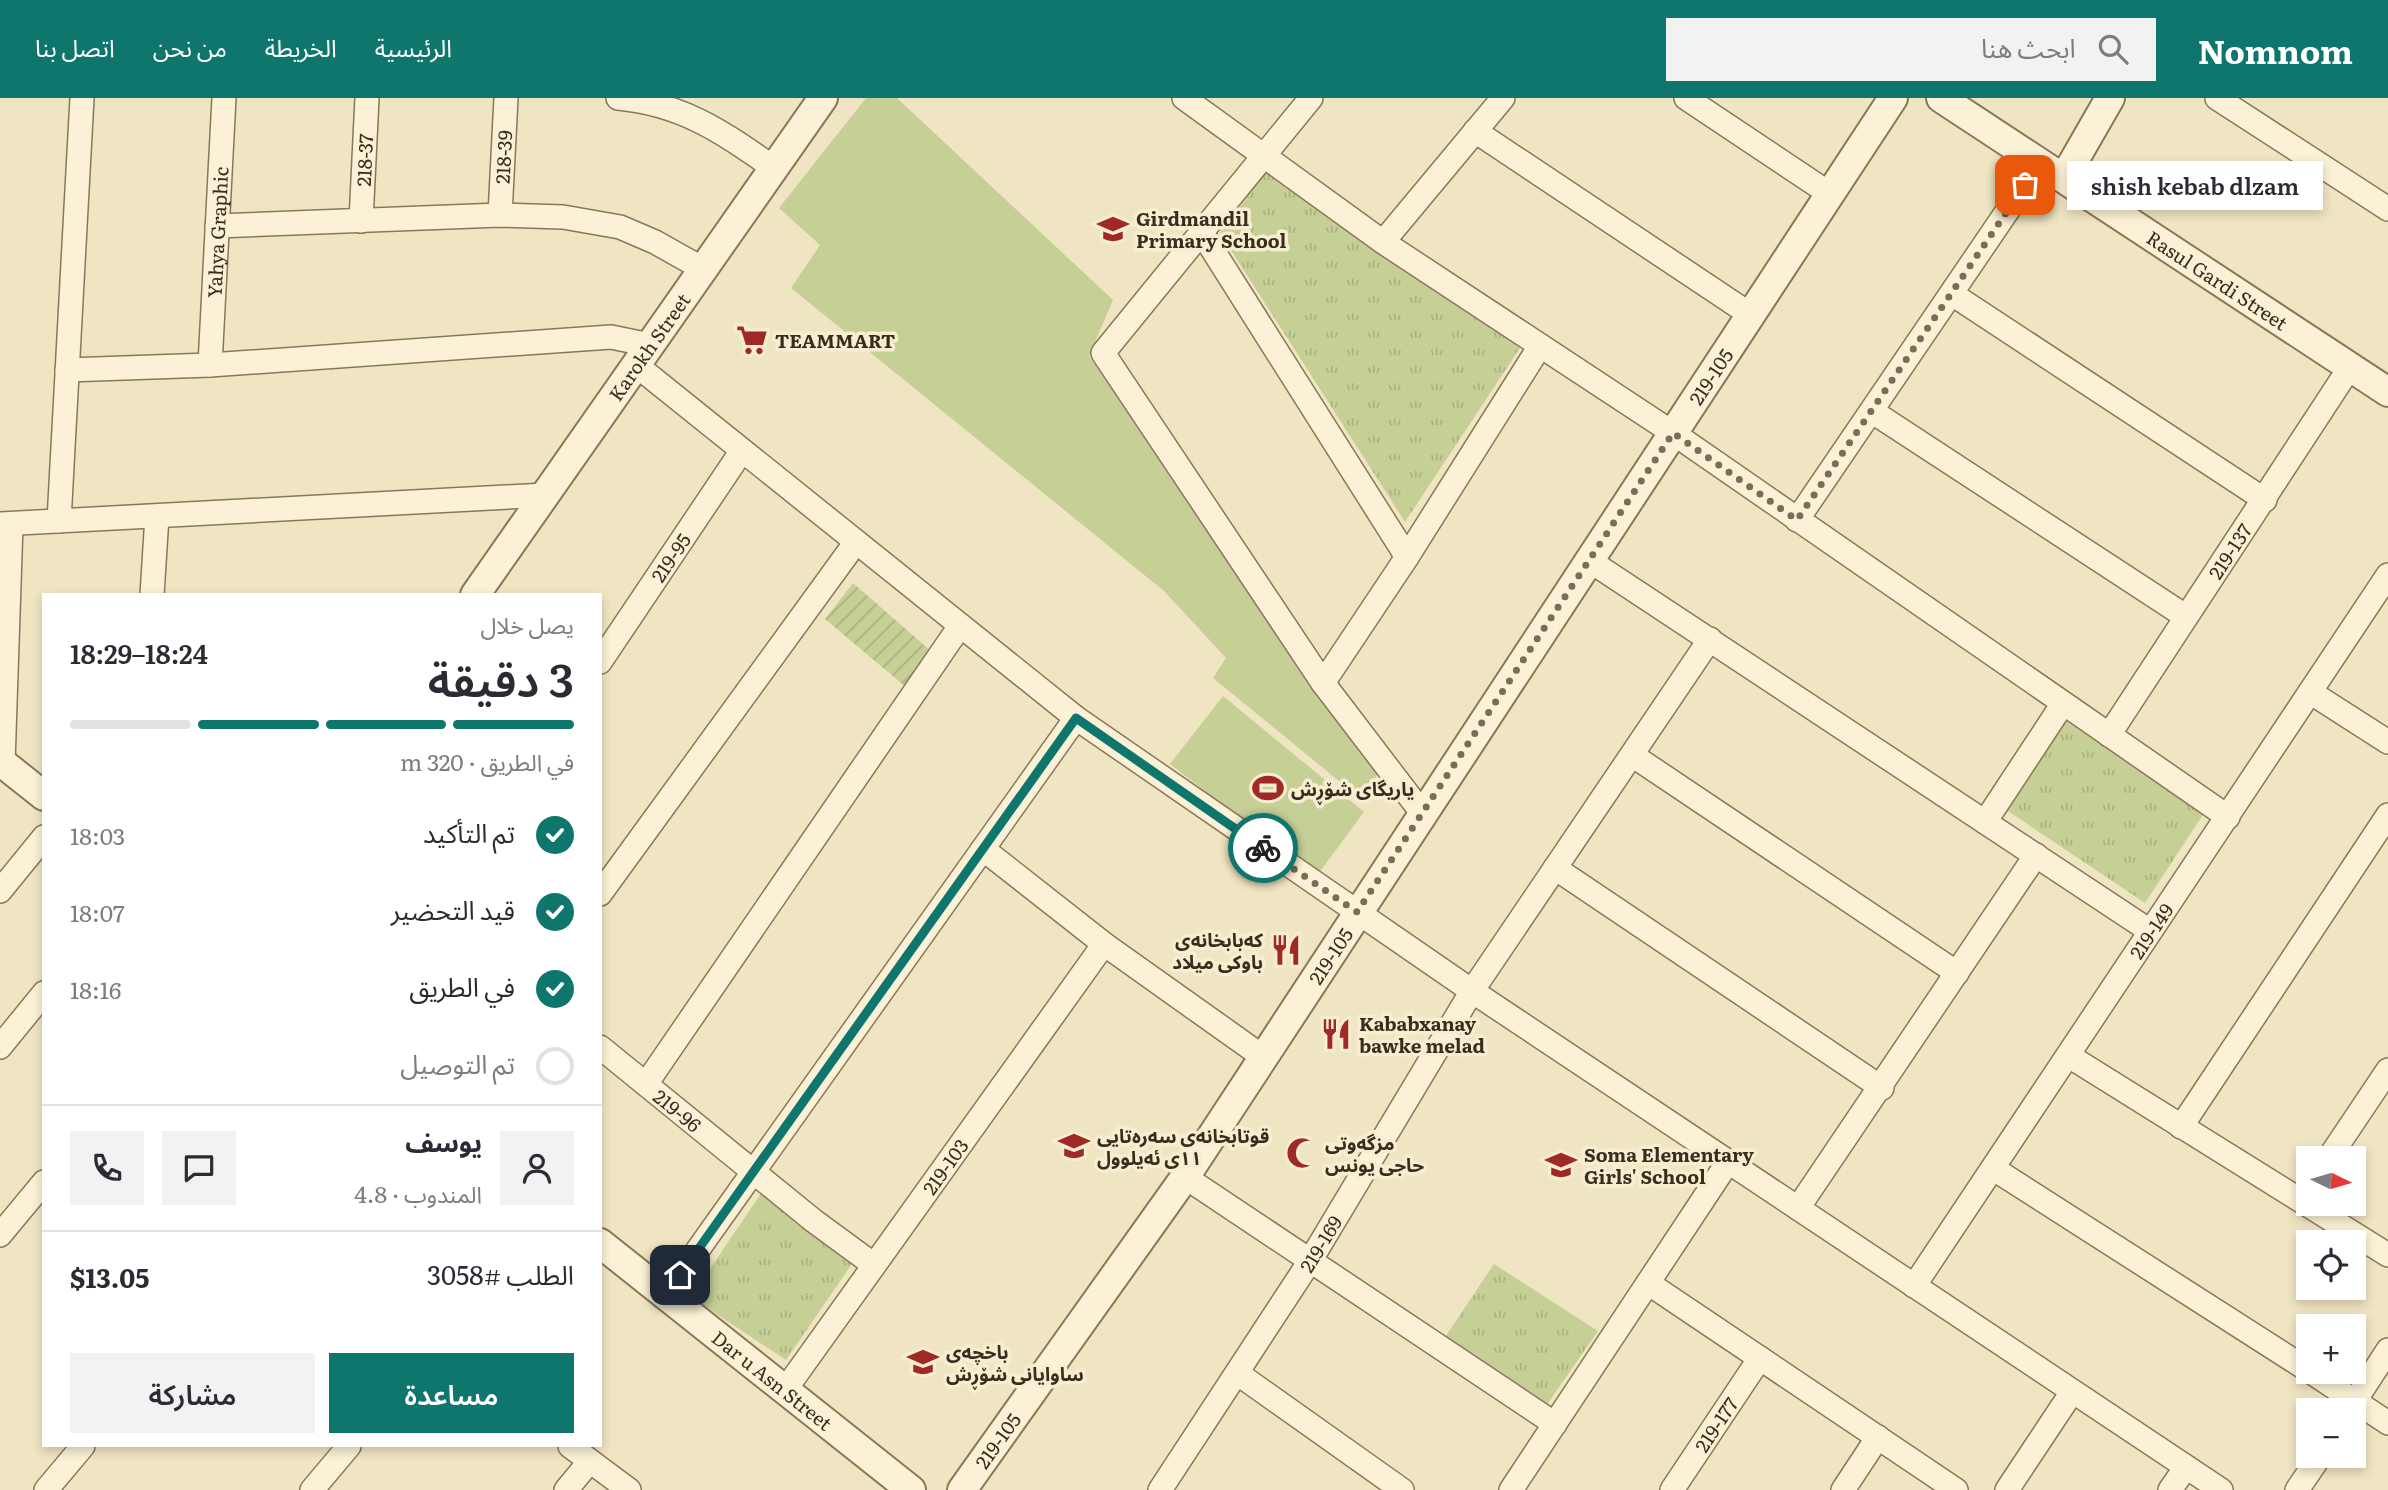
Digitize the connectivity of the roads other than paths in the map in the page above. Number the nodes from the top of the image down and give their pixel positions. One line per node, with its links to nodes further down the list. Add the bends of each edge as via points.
1 (82, 98): 34 (street)
2 (224, 98): 24 (street, Yahya Graphic)
3 (367, 98): 23 (street, 218-37)
4 (506, 98): 22 (street, 218-39)
5 (618, 98): 18 (street, via 697,118)
6 (822, 98): 18 (street, Karokh Street)
7 (1184, 98): 16 (street)
8 (1311, 98): 16 (street)
9 (1503, 98): 15 (street)
10 (1686, 98): 20 (street)
11 (1893, 98): 20 (street, 219-105)
12 (1941, 98): 17 (street, Rasul Gardi Street)
13 (2109, 98): 19 (street)
14 (2217, 98): 21 (street)
15 (1475, 131): 26 (street); 29 (street)
16 (1262, 157): 25 (street); 26 (street)
17 (2040, 163): 19 (street, Rasul Gardi Street); 28 (street)
18 (774, 168): 27 (street, Karokh Street)
19 (2064, 178): 33 (street, Rasul Gardi Street)
20 (1830, 194): 29 (street, 219-105)
21 (2388, 209)
22 (500, 215): 23 (street); 27 (street, via 563,217 620,227)
23 (360, 221): 24 (street)
24 (217, 226): 32 (street, Yahya Graphic)
25 (1202, 233): 46 (street); 55 (street, via 1103,353)
26 (1383, 242): 30 (street)
27 (703, 269): 31 (street, Karokh Street)
28 (1952, 294): 36 (street); 40 (street)
29 (1751, 315): 37 (street, 219-105)
30 (1540, 346): 37 (street); 46 (street)
31 (643, 355): 32 (street, via 611,337); 38 (street); 39 (street, Karokh Street)
32 (210, 365): 34 (street)
33 (2350, 367): 35 (street, Rasul Gardi Street); 40 (street, 219-137)
34 (67, 370): 43 (street)
35 (2388, 392)
36 (1873, 412): 42 (street); 51 (street)
37 (1673, 433): 42 (street); 47 (street, 219-105)
38 (741, 452): 45 (street); 54 (street, 219-95)
39 (545, 495): 41 (street); 50 (street, Karokh Street)
40 (2265, 500): 51 (street, 219-137)
41 (157, 516): 43 (street); 49 (street)
42 (1797, 520): 57 (street)
43 (59, 521): 44 (street)
44 (6, 524): 62 (street)
45 (856, 542): 52 (street); 73 (street)
46 (1407, 557): 55 (street)
47 (1590, 561): 53 (street); 64 (street, 219-105)
48 (2387, 580): 56 (street, 219-149)
49 (152, 593)
50 (476, 593)
51 (2185, 615): 59 (street, 219-137)
52 (960, 625): 58 (street); 85 (street)
53 (1710, 639): 61 (street, 219-169); 67 (street)
54 (602, 659)
55 (1323, 682): 64 (street)
56 (2310, 692): 60 (street); 66 (street, 219-149)
57 (2062, 705): 59 (street); 67 (street)
58 (1076, 718): 69 (street); 74 (street)
59 (2109, 735): 66 (street)
60 (2388, 743)
61 (1632, 755): 71 (street, 219-169); 77 (street)
62 (1, 762): 63 (street)
63 (42, 794)
64 (1423, 814): 74 (street, 219-105)
65 (2388, 815): 87 (street)
66 (2228, 817): 75 (street, 219-149)
67 (1984, 822): 70 (street)
68 (42, 839): 72 (street)
69 (983, 849): 76 (street); 91 (street)
70 (2036, 855): 75 (street); 77 (street)
71 (1555, 868): 78 (street, 219-169); 86 (street)
72 (0, 891)
73 (602, 891)
74 (1357, 912): 78 (street); 83 (street, 219-105)
75 (2150, 931): 82 (street, 219-149)
76 (1104, 944): 83 (street); 101 (street, 219-103)
77 (1957, 973): 86 (street)
78 (1472, 991): 89 (street); 100 (street, 219-169)
79 (42, 1000): 80 (street)
80 (0, 1048)
81 (602, 1049): 85 (street, 219-96)
82 (2069, 1056): 87 (street); 90 (street, 219-149)
83 (1263, 1057): 92 (street, 219-105)
84 (2388, 1070): 88 (street)
85 (646, 1084): 91 (street, 219-96)
86 (1882, 1088): 95 (street)
87 (2182, 1126): 94 (street)
88 (2337, 1146)
89 (1728, 1162): 95 (street); 102 (street)
90 (1994, 1169): 103 (street, 219-149); 107 (street)
91 (754, 1171): 101 (street, 219-96); 104 (street)
92 (1185, 1177): 100 (street); 129 (street, 219-105)
93 (42, 1184): 97 (street)
94 (2296, 1190)
95 (1798, 1208): 103 (street)
96 (2333, 1216): 99 (street)
97 (0, 1235)
98 (602, 1245): 104 (street, Dar u Asn Street)
99 (2388, 1255)
100 (1310, 1261): 108 (street, 219-169); 116 (street)
101 (874, 1265): 110 (street, 219-103)
102 (1648, 1283): 106 (street); 116 (street)
103 (1914, 1286): 111 (street)
104 (665, 1296): 110 (street, Dar u Asn Street)
105 (2388, 1350): 113 (street)
106 (1760, 1358): 117 (street); 133 (street, 219-177)
107 (2296, 1362)
108 (1237, 1373): 130 (street, 219-169); 131 (street)
109 (2326, 1384): 112 (street)
110 (785, 1390): 128 (street, Dar u Asn Street)
111 (2072, 1392): 122 (street); 136 (street)
112 (2342, 1398)
113 (2357, 1398)
114 (2366, 1413): 115 (street)
115 (2388, 1423)
116 (1555, 1424): 132 (street)
117 (1878, 1437): 134 (street); 135 (street)
118 (82, 1447): 124 (street)
119 (348, 1447): 125 (street)
120 (571, 1447): 121 (street)
121 (590, 1461): 126 (street); 127 (street)
122 (2186, 1467): 137 (street); 138 (street)
123 (2312, 1468): 139 (street)
124 (46, 1490)
125 (312, 1490)
126 (566, 1490)
127 (629, 1490)
128 (911, 1490)
129 (962, 1490)
130 (1160, 1490)
131 (1402, 1490)
132 (1511, 1490)
133 (1672, 1490)
134 (1843, 1490)
135 (1956, 1490)
136 (2007, 1490)
137 (2170, 1490)
138 (2221, 1490)
139 (2297, 1490)

